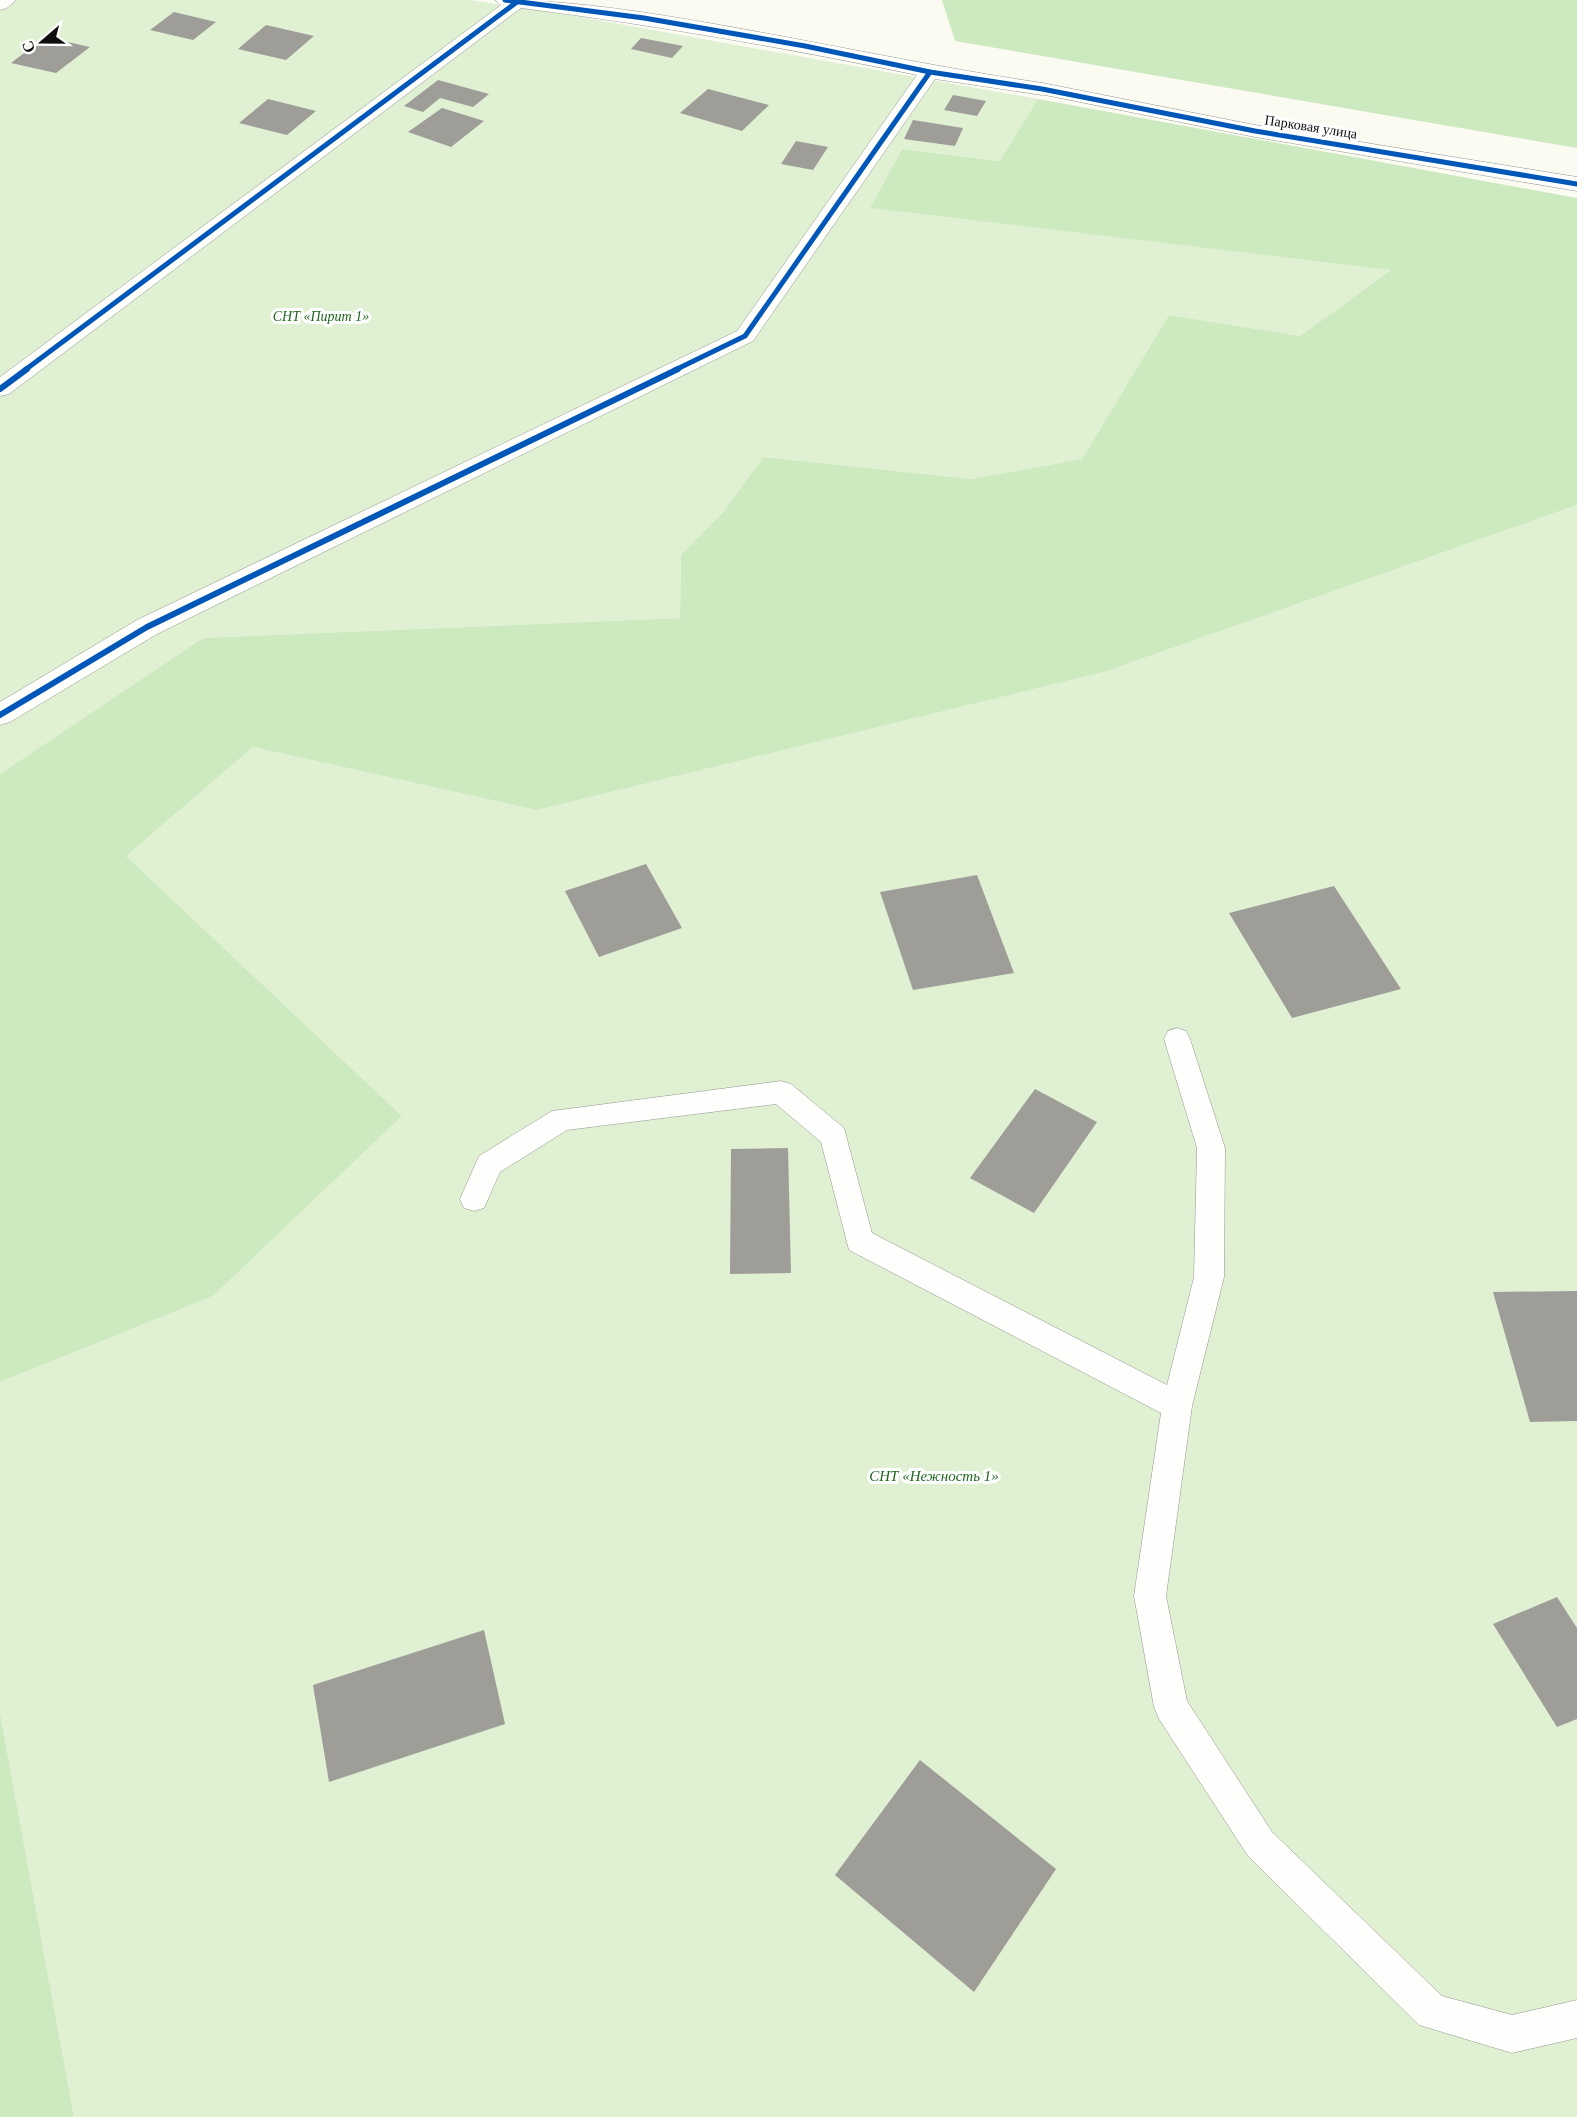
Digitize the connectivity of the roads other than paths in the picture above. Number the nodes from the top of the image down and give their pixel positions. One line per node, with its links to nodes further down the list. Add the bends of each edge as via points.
1 (6, 0): 3 (street)
2 (511, 1): 4 (street, Парковая улица, via 644,18); 6 (street)
3 (0, 4)
4 (930, 72): 5 (street, Парковая улица); 7 (street, via 745,336 147,627)
5 (1577, 184)
6 (0, 389)
7 (0, 715)
8 (1177, 1039): 10 (lane, via 1211,1148 1209,1277)
9 (474, 1199): 10 (lane, via 489,1164 562,1119 781,1092 834,1136 859,1241)
10 (1177, 1406): 11 (lane, via 1150,1596 1171,1707 1260,1844 1432,2012 1512,2034)
11 (1577, 2019)

